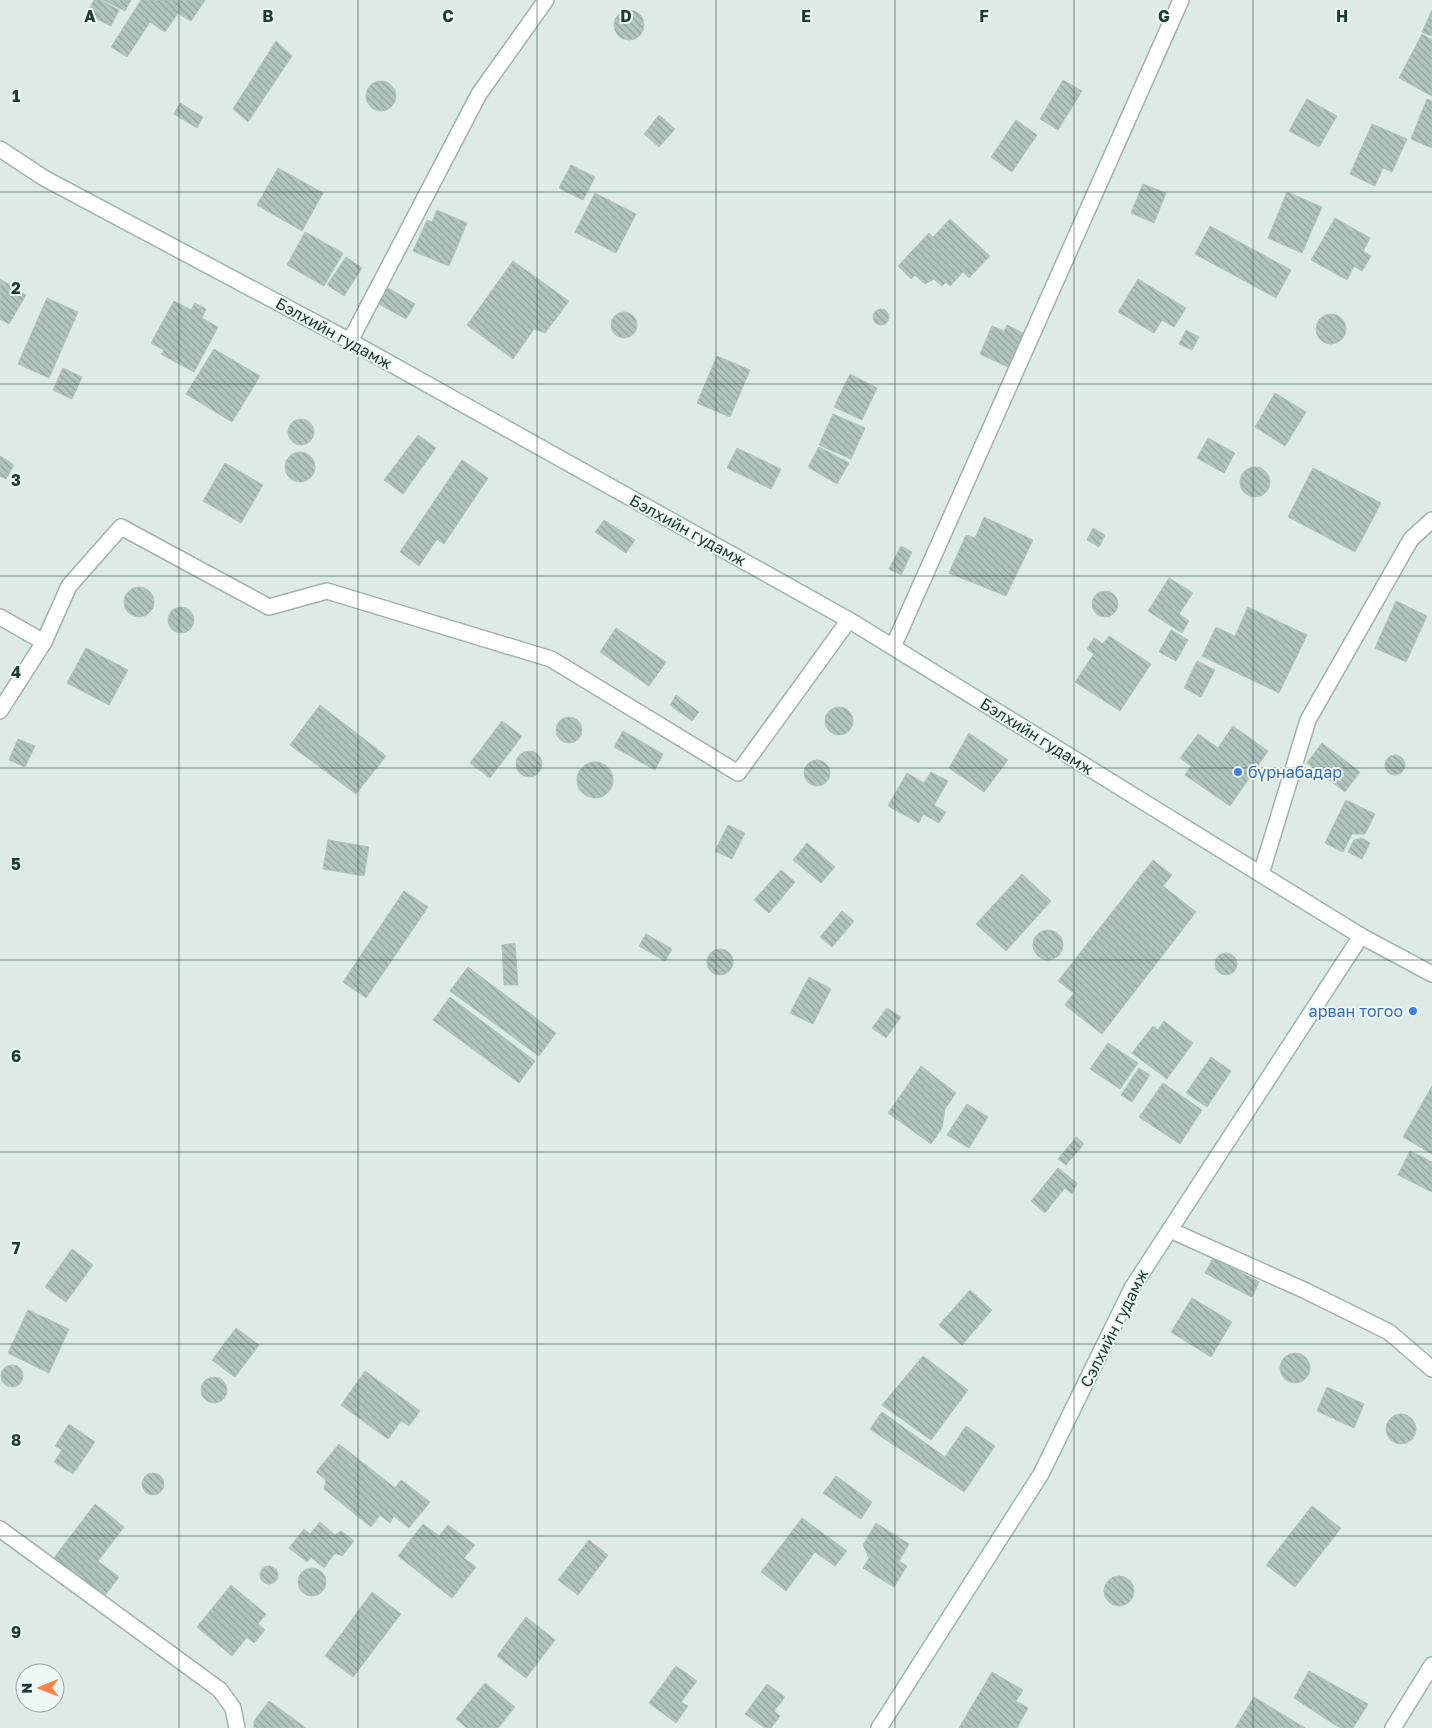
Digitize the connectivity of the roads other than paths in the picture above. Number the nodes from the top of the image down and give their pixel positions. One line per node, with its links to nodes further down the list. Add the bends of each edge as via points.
1 (546, 0): 4 (street, via 479,94)
2 (1181, 0): 9 (street)
3 (0, 149): 4 (street, Бэлхийн гудамж, via 44,178)
4 (350, 341): 7 (street, Бэлхийн гудамж)
5 (1432, 520): 11 (street, via 1411,539 1308,720)
6 (0, 617): 8 (street)
7 (849, 620): 8 (street, via 738,773 551,659 327,591 269,607 121,527 69,586); 9 (street, Бэлхийн гудамж)
8 (44, 642): 10 (street)
9 (892, 647): 11 (street, Бэлхийн гудамж)
10 (0, 711)
11 (1261, 874): 12 (street, Бэлхийн гудамж)
12 (1361, 936): 13 (street, Бэлхийн гудамж); 14 (street, Сэлхийн гудамж)
13 (1432, 974)
14 (1170, 1230): 15 (street, via 1389,1332); 19 (street, Сэлхийн гудамж, via 1132,1288 1041,1474)
15 (1432, 1369)
16 (0, 1529): 18 (street, via 220,1690 233,1708)
17 (1432, 1665): 20 (street)
18 (236, 1728)
19 (879, 1728)
20 (1393, 1728)

